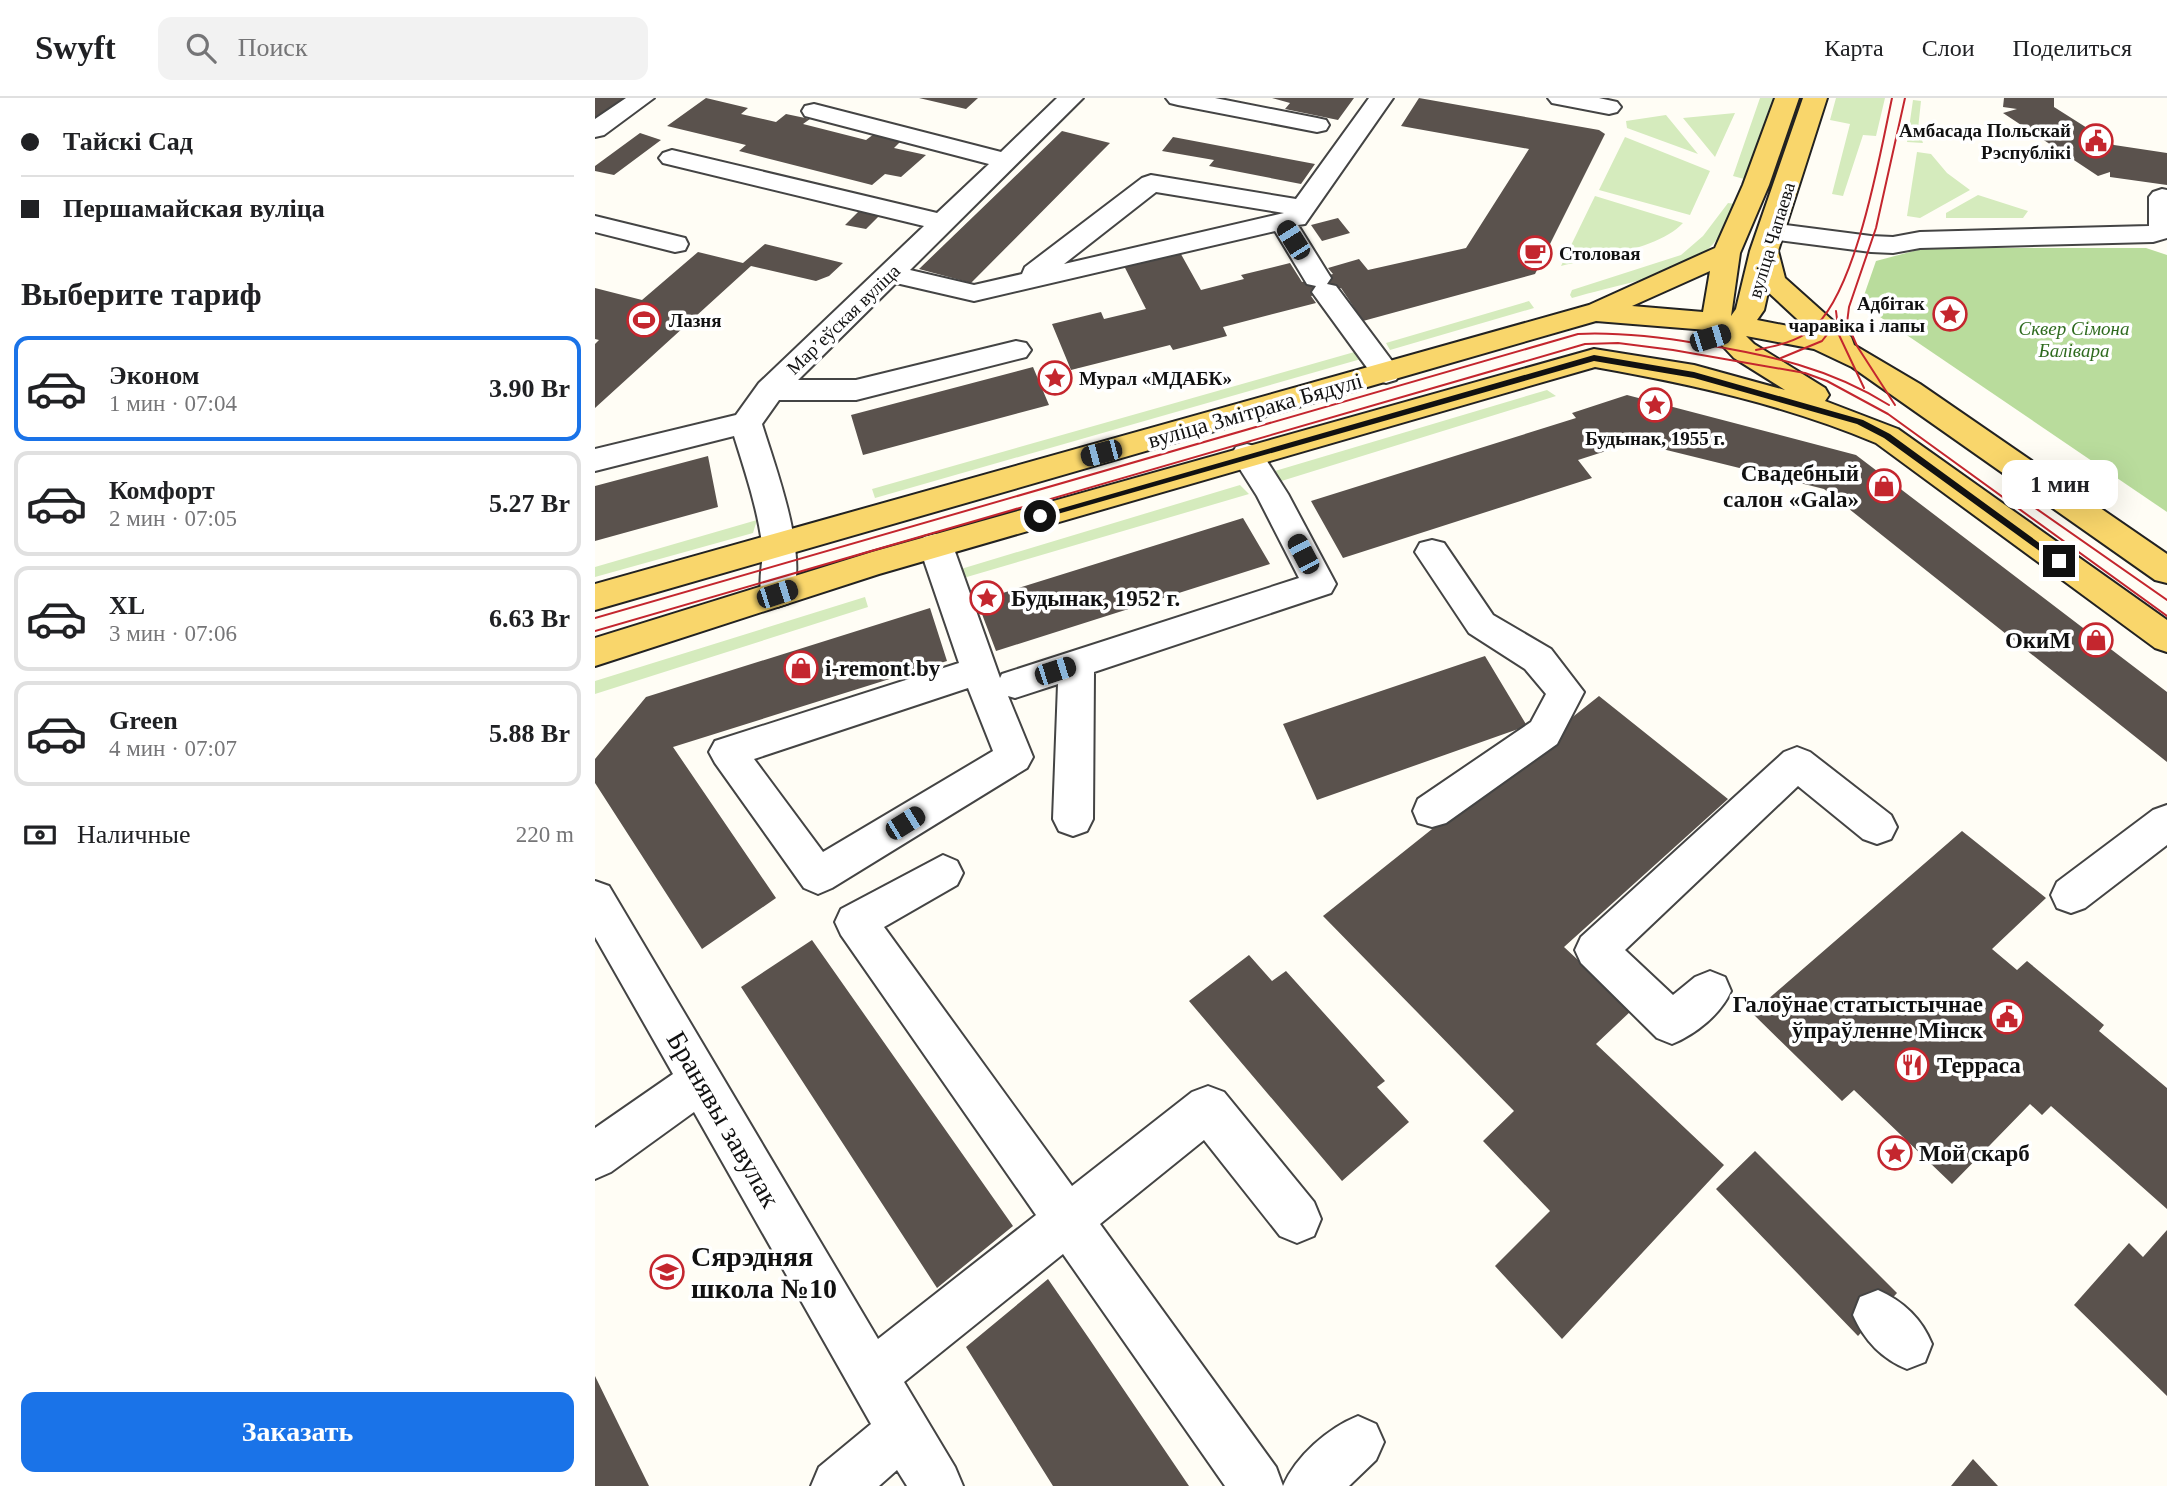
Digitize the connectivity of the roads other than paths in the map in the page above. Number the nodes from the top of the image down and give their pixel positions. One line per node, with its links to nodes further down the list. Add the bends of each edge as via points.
1 (642, 98): 11 (street)
2 (1071, 98): 13 (street, Марʼеўская вуліца)
3 (1178, 98): 10 (street)
4 (1381, 98): 15 (street)
5 (1560, 98): 8 (street)
6 (1787, 98): 20 (main road, вуліца Чапаева)
7 (1815, 98): 18 (main road, вуліца Чапаева)
8 (1609, 107)
9 (814, 111): 13 (street)
10 (1317, 125)
11 (595, 130)
12 (672, 158): 16 (street)
13 (1007, 161): 16 (street, Марʼеўская вуліца)
14 (2162, 197): 18 (street, via 2162,230 2141,235 1920,240 1893,245)
15 (1292, 214): 22 (street); 22 (street, via 1151,183); 28 (street, via 1322,285)
16 (944, 223): 21 (street, Марʼеўская вуліца)
17 (595, 224): 19 (street)
18 (1767, 241): 24 (main road, вуліца Чапаева, via 1750,310); 27 (main road, via 1772,281)
19 (675, 244)
20 (1726, 253): 23 (main road); 24 (main road, вуліца Чапаева)
21 (891, 274): 22 (street, via 974,293); 29 (street, Марʼеўская вуліца)
22 (1025, 281)
23 (1595, 312): 24 (main road, вуліца Змітрака Бядулі); 28 (main road, вуліца Змітрака Бядулі)
24 (1727, 327): 26 (main road, via 1674,350); 27 (main road, вуліца Змітрака Бядулі, via 1822,341); 30 (main road, via 1744,351)
25 (1016, 349): 29 (street, via 856,390)
26 (1604, 359): 30 (main road, вуліца Змітрака Бядулі, via 1694,375); 32 (main road, вуліца Змітрака Бядулі, via 1594,358)
27 (1862, 360): 37 (main road)
28 (1386, 373): 34 (main road, вуліца Змітрака Бядулі)
29 (770, 390): 31 (street, Марʼеўская вуліца)
30 (1854, 420): 40 (main road, via 1887,436)
31 (746, 423): 33 (street); 34 (street)
32 (1247, 455): 35 (main road, вуліца Змітрака Бядулі); 42 (street, via 1319,584)
33 (595, 460)
34 (779, 546): 38 (street); 39 (main road, вуліца Змітрака Бядулі)
35 (936, 546): 38 (main road, вуліца Змітрака Бядулі); 43 (street)
36 (1432, 552): 45 (street, via 1481,624 1538,659 1566,692 1544,733)
37 (2167, 572)
38 (777, 594): 41 (main road, вуліца Змітрака Бядулі)
39 (595, 597)
40 (2167, 638)
41 (595, 652)
42 (1076, 665): 44 (street); 46 (street)
43 (979, 670): 43 (street, via 1014,757 818,876 728,752)
44 (1015, 684)
45 (1432, 811)
46 (1073, 819)
47 (2167, 822): 50 (street)
48 (1877, 827): 52 (street, via 1797,763 1596,950 1672,1023)
49 (943, 873): 56 (street, via 856,922)
50 (2071, 895)
51 (595, 899): 53 (street, Бранявы завулак)
52 (1710, 991)
53 (701, 1081): 54 (street); 57 (street, Бранявы завулак)
54 (595, 1156)
55 (1297, 1219): 56 (street, via 1208,1108)
56 (1069, 1220): 57 (street); 62 (street)
57 (873, 1375): 58 (street, Бранявы завулак)
58 (903, 1431): 60 (street); 61 (street, Бранявы завулак)
59 (1358, 1442): 63 (street)
60 (838, 1486)
61 (936, 1486)
62 (1257, 1486)
63 (1310, 1486)

